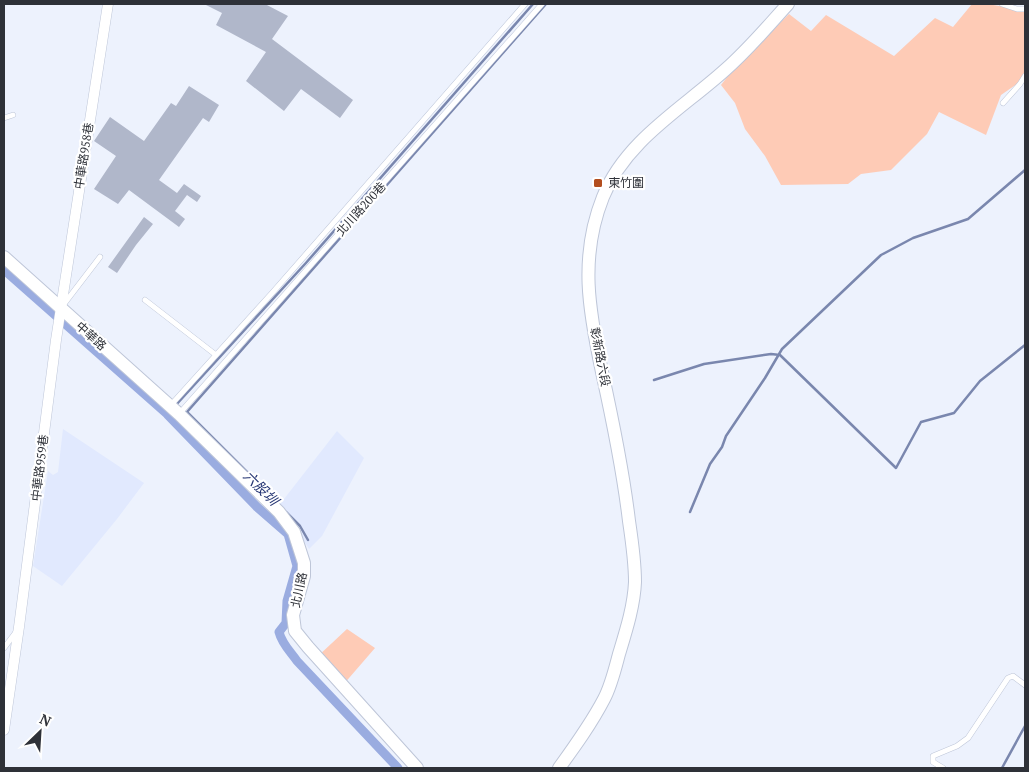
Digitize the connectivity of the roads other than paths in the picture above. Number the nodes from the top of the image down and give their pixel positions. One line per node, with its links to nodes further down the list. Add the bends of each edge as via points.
1 (108, 4): 14 (street, 中華路958巷)
2 (525, 4): 15 (lane)
3 (542, 4): 16 (lane, 北川路200巷)
4 (788, 4): 22 (street, 彰新路六段, via 727,68 642,141 622,164 604,195 596,218 590,245 589,298 623,468 635,583 628,624 605,697)
5 (1002, 4): 6 (lane)
6 (1025, 9)
7 (1025, 76): 8 (lane)
8 (1002, 103)
9 (13, 115): 10 (lane)
10 (4, 118)
11 (100, 257): 14 (lane)
12 (4, 258): 14 (street, 中華路)
13 (145, 300): 15 (lane)
14 (61, 308): 16 (street, 中華路); 17 (street, 中華路959巷)
15 (216, 355): 16 (lane)
16 (174, 410): 21 (street, 北川路, via 279,512 294,532 304,562 304,576 293,615 295,630)
17 (19, 627): 18 (lane); 20 (street, 中華路959巷)
18 (4, 648)
19 (1025, 685): 23 (lane, via 1013,676 1008,678 968,738 933,756 933,762)
20 (4, 730)
21 (417, 768)
22 (559, 768)
23 (943, 768)

